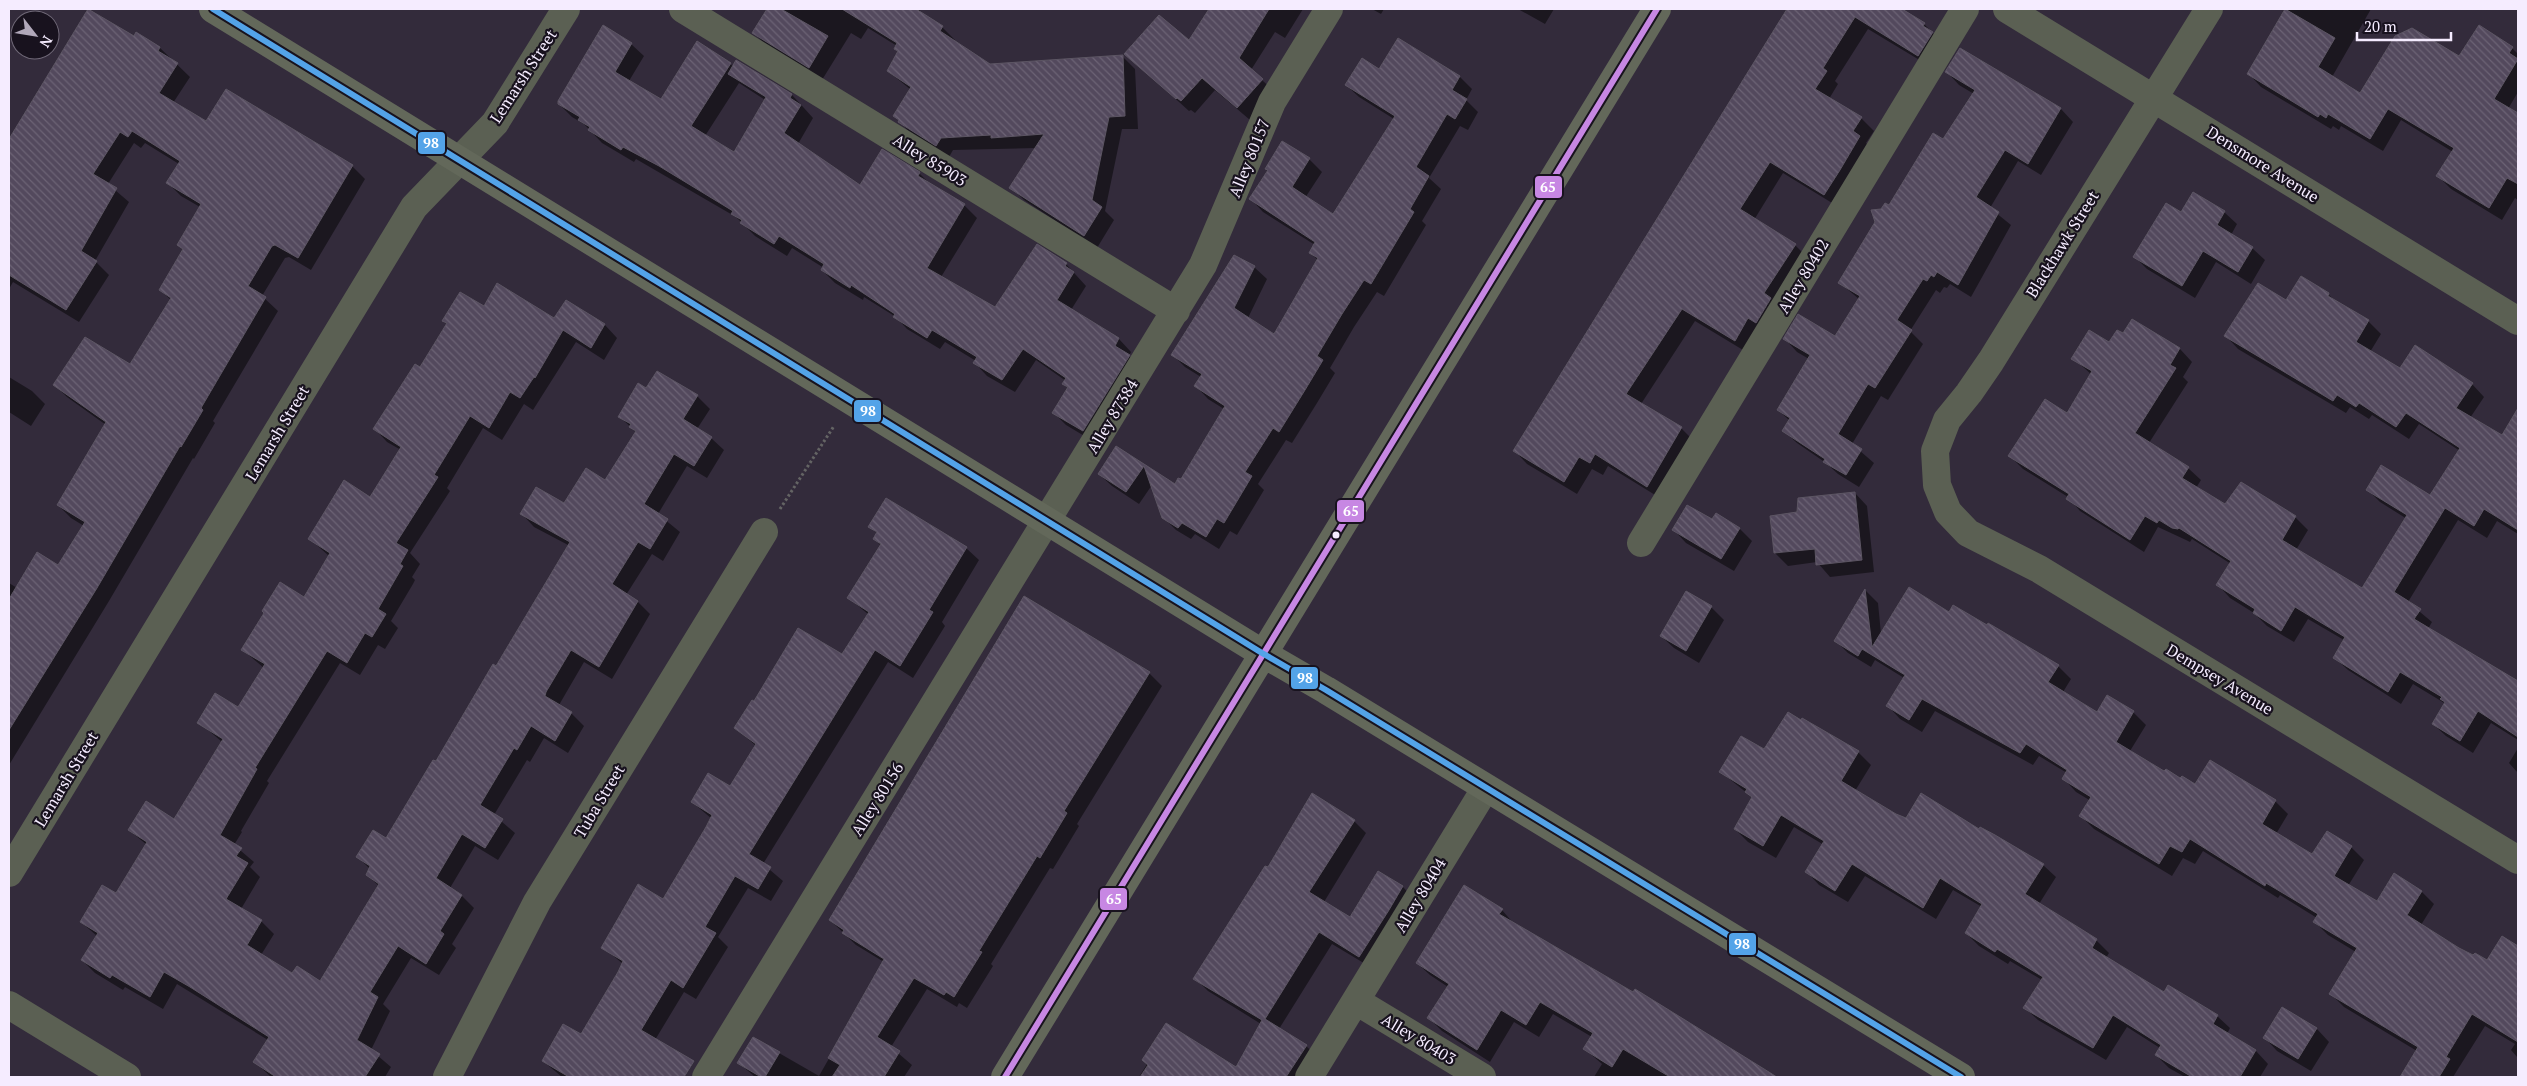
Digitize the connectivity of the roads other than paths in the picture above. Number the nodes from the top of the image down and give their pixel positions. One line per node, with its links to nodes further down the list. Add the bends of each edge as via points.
1 (213, 9): 10 (main road)
2 (566, 9): 10 (street, Lemarsh Street, via 495,123)
3 (684, 9): 11 (street, Alley 85903)
4 (1329, 9): 11 (street, Alley 80157, via 1272,102 1203,265)
5 (1657, 9): 17 (main road)
6 (1965, 9): 16 (street, Alley 80402)
7 (2007, 9): 9 (street, Densmore Avenue)
8 (2209, 9): 9 (street, Blackhawk Street)
9 (2154, 96): 12 (street, Densmore Avenue); 13 (street, Blackhawk Street, via 1991,361 1947,420 1935,451)
10 (458, 159): 14 (main road); 20 (street, Lemarsh Street, via 414,207)
11 (1176, 311): 14 (street, Alley 87384)
12 (2518, 321)
13 (1937, 485): 19 (street, Dempsey Avenue, via 1948,512 1968,533 2039,569)
14 (1048, 521): 17 (main road); 25 (street, Alley 80156)
15 (764, 532): 24 (street, Tuba Street, via 537,902)
16 (1641, 543)
17 (1262, 653): 18 (main road); 26 (main road)
18 (1485, 789): 21 (street, Alley 80404); 29 (main road)
19 (2518, 860)
20 (9, 872)
21 (1356, 1001): 27 (street, Alley 80404); 28 (street, Alley 80403)
22 (9, 1005): 23 (street)
23 (127, 1077)
24 (447, 1077)
25 (706, 1077)
26 (1005, 1077)
27 (1309, 1077)
28 (1482, 1077)
29 (1961, 1077)

